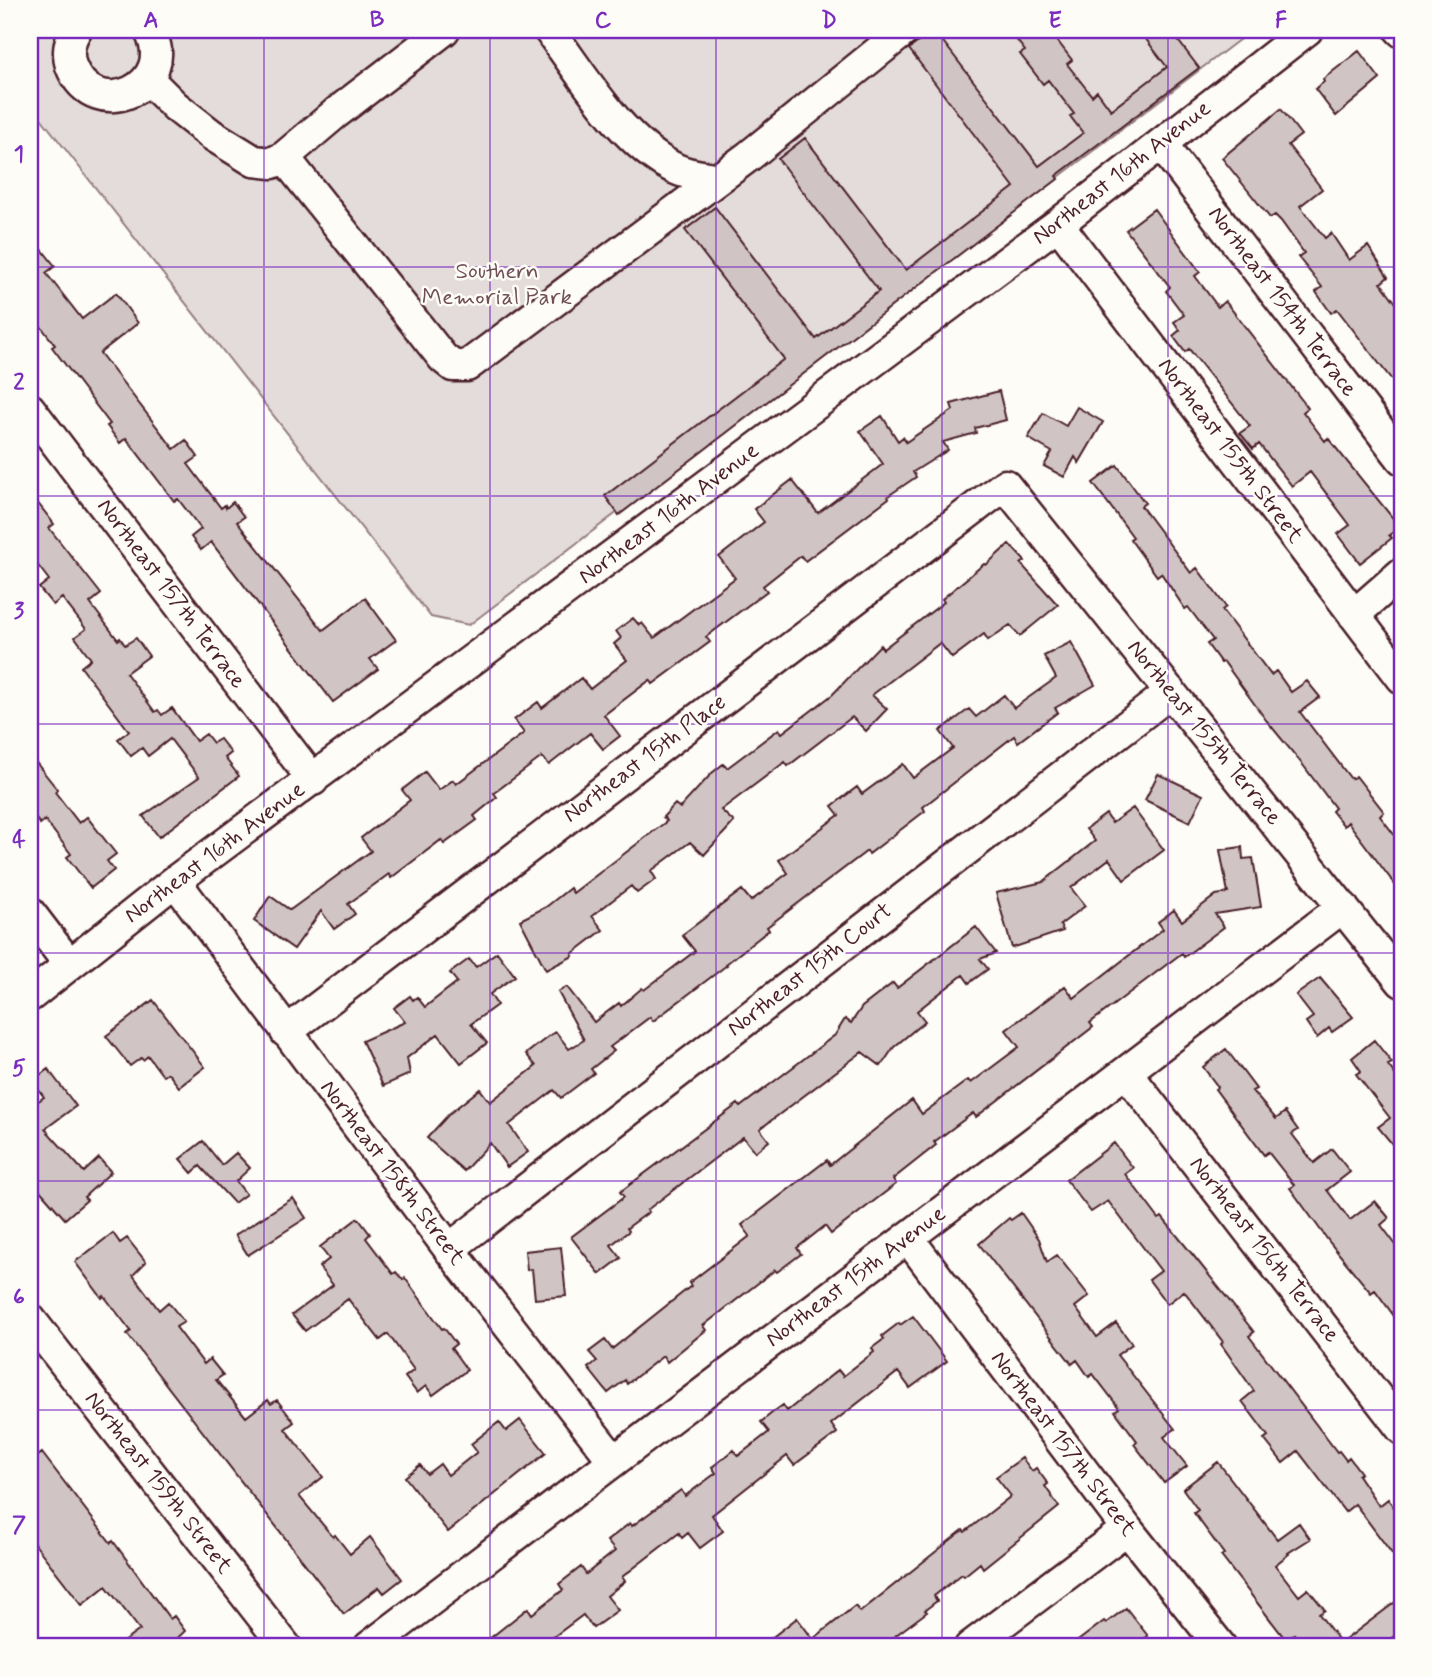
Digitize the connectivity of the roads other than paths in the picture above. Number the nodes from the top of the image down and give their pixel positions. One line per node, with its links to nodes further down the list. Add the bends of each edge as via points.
1 (76, 30): 7 (street, via 69,61 84,86 110,97 131,92)
2 (149, 30): 7 (street, via 156,52)
3 (444, 30): 9 (street)
4 (548, 30): 10 (street, via 649,154 679,171)
5 (905, 30): 10 (street)
6 (1307, 30): 8 (street, Northeast 16th Avenue)
7 (148, 79): 9 (street, via 212,135 254,161 272,163)
8 (1161, 144): 11 (street, Northeast 16th Avenue); 13 (street, Northeast 154th Terrace)
9 (284, 156): 10 (street, via 453,366 467,366 481,357)
10 (718, 179)
11 (1058, 224): 16 (street, Northeast 155th Street); 19 (street, Northeast 16th Avenue)
12 (30, 409): 19 (street, Northeast 157th Terrace)
13 (1402, 459)
14 (1005, 485): 18 (street, Northeast 155th Terrace); 26 (street, Northeast 15th Place)
15 (1402, 573): 16 (street)
16 (1354, 615): 17 (street, Northeast 155th Street)
17 (1402, 678)
18 (1171, 692): 21 (street, Northeast 155th Terrace); 29 (street, Northeast 15th Court)
19 (313, 780): 20 (street, Northeast 16th Avenue)
20 (175, 881): 23 (street, Northeast 16th Avenue); 26 (street, Northeast 158th Street)
21 (1343, 907): 24 (street, Northeast 155th Terrace); 27 (street, Northeast 15th Avenue)
22 (30, 913): 23 (street)
23 (69, 964): 25 (street, Northeast 16th Avenue)
24 (1402, 982)
25 (30, 996)
26 (286, 1032): 29 (street, Northeast 158th Street)
27 (1126, 1072): 28 (street, Northeast 15th Avenue); 31 (street, Northeast 156th Terrace)
28 (908, 1238): 32 (street, Northeast 15th Avenue); 33 (street, Northeast 157th Street)
29 (449, 1249): 32 (street, Northeast 158th Street)
30 (30, 1319): 34 (street, Northeast 159th Street)
31 (1402, 1429)
32 (614, 1461): 35 (street, Northeast 15th Avenue)
33 (1127, 1529): 36 (street); 37 (street, Northeast 157th Street)
34 (286, 1647)
35 (369, 1647)
36 (970, 1647)
37 (1221, 1647)

